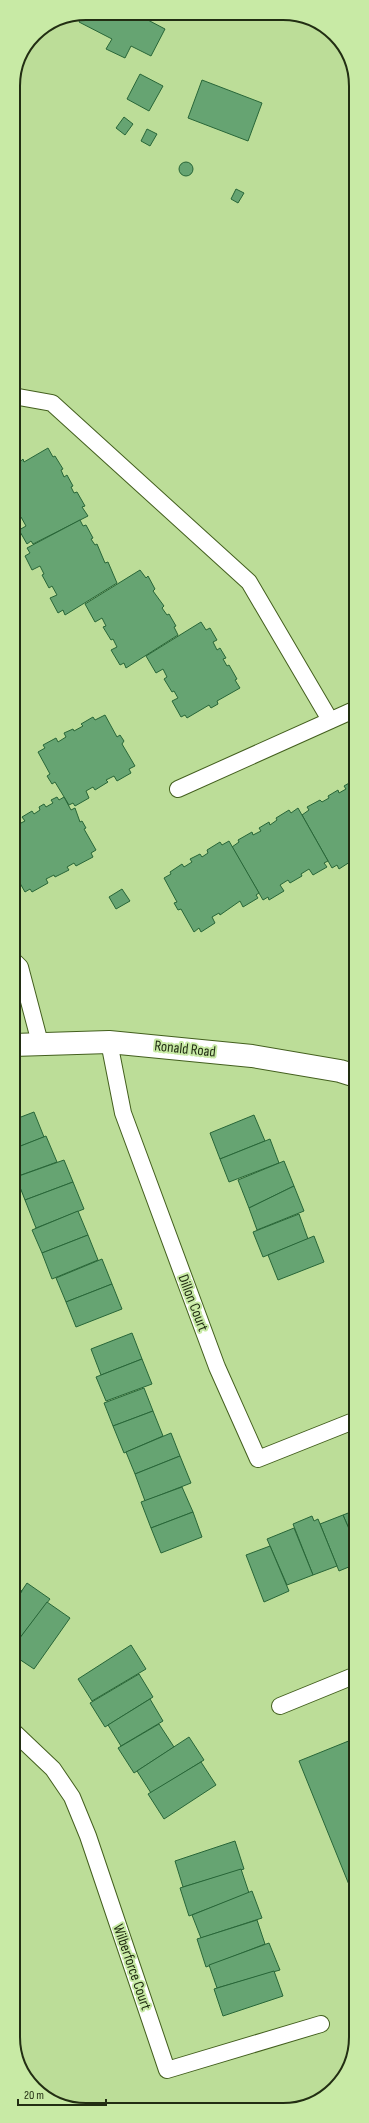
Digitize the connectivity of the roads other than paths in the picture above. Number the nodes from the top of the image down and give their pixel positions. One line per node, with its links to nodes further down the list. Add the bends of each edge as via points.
1 (20, 397): 3 (lane, via 52,403 249,582)
2 (349, 712): 3 (lane)
3 (330, 720): 4 (lane)
4 (178, 789)
5 (20, 967): 7 (lane)
6 (109, 1042): 7 (street, Ronald Road); 9 (street, Ronald Road, via 252,1056); 10 (lane, Dillon Court, via 123,1113 216,1367 258,1460)
7 (40, 1043): 8 (street, Ronald Road)
8 (20, 1044)
9 (349, 1074)
10 (349, 1423)
11 (349, 1678): 12 (lane)
12 (280, 1706)
13 (20, 1738): 14 (lane, Wilberforce Court, via 53,1769 72,1797 88,1836 167,2070)
14 (321, 2024)

